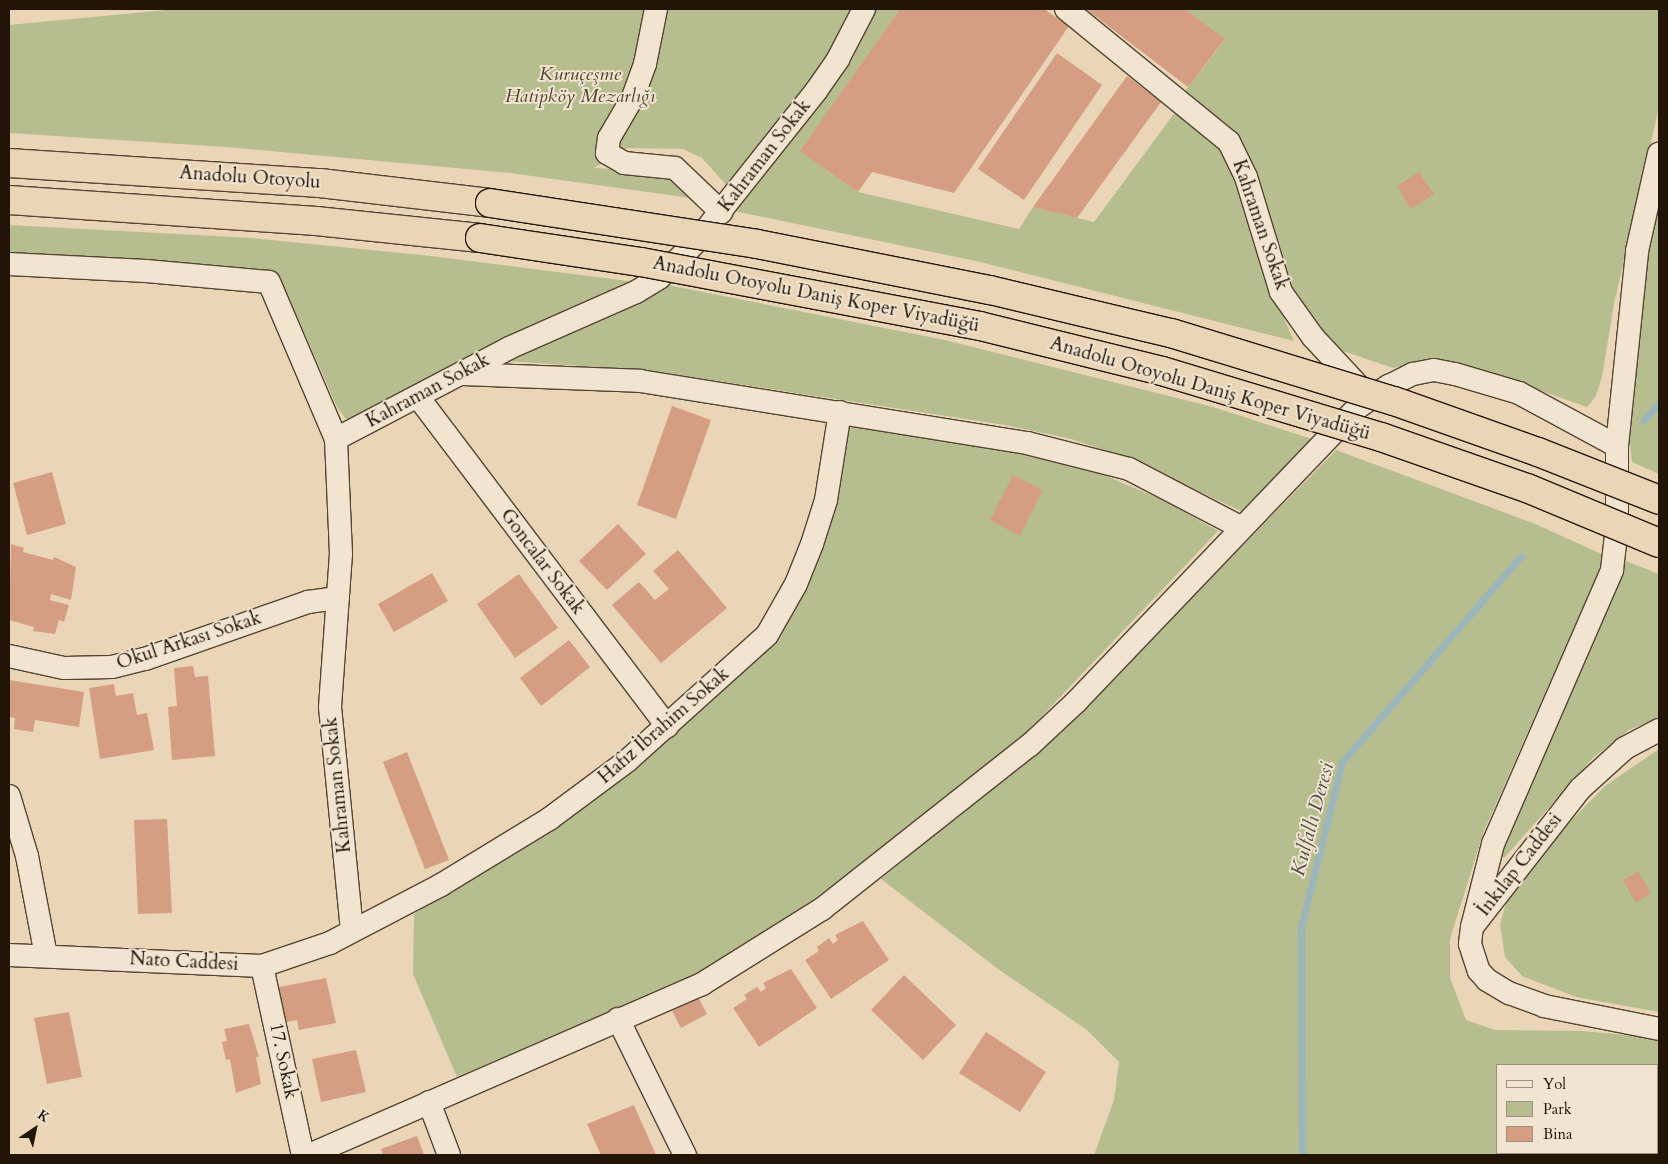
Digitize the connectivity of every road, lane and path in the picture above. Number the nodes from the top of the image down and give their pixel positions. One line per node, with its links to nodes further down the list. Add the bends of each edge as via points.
1 (656, 9): 8 (street, via 645,64 633,97 609,138 607,153 624,163 675,168)
2 (864, 9): 8 (street, Kahraman Sokak, via 838,59)
3 (1066, 9): 13 (street, Kahraman Sokak, via 1229,142 1246,177 1281,292 1313,337)
4 (1659, 153): 16 (street, via 1637,251)
5 (9, 163): 7 (highway, Anadolu Otoyolu, via 320,183)
6 (9, 200): 9 (highway, Anadolu Otoyolu, via 316,221)
7 (490, 203): 17 (highway, Anadolu Otoyolu Daniş Koper Viyadüğü, bridge, via 757,244 990,290 1171,333 1394,401 1538,452)
8 (721, 212): 11 (street, Kahraman Sokak, via 682,258 636,292 509,348)
9 (480, 238): 19 (highway, Anadolu Otoyolu Daniş Koper Viyadüğü, bridge, via 640,262 980,326 1162,371 1381,437 1527,488)
10 (9, 264): 15 (street, via 269,282)
11 (460, 374): 12 (street, Kahraman Sokak); 14 (street, via 640,381)
12 (418, 397): 15 (street, Kahraman Sokak); 22 (street, Goncalar Sokak)
13 (1370, 399): 16 (street, via 1413,374 1434,370 1519,394); 18 (street, via 1357,408)
14 (840, 412): 18 (street, via 1087,456 1128,470); 22 (street, Hafız İbrahim Sokak, via 826,500 796,584 779,617 767,635)
15 (336, 439): 20 (street, Kahraman Sokak, via 340,554)
16 (1617, 446): 25 (street, via 1617,526 1612,570 1493,844)
17 (1659, 500)
18 (1242, 528): 30 (street, via 1076,702 969,795 822,909 768,945 702,984)
19 (1659, 543)
20 (338, 598): 21 (street, Okul Arkası Sokak, via 308,602 145,659 112,667 64,668); 26 (street, Kahraman Sokak, via 330,707)
21 (9, 656)
22 (667, 726): 26 (street, Hafız İbrahim Sokak, via 628,761 549,818 441,885)
23 (1659, 730): 25 (street, İnkılap Caddesi, via 1624,749 1580,789)
24 (9, 796): 28 (street, via 27,856)
25 (1472, 927): 31 (street, İnkılap Caddesi, via 1470,944 1479,971 1509,993 1544,1006)
26 (352, 931): 29 (street, Nato Caddesi, via 313,950)
27 (9, 955): 28 (street, Nato Caddesi)
28 (46, 956): 29 (street, Nato Caddesi)
29 (262, 966): 33 (street, 17. Sokak)
30 (618, 1019): 32 (street); 36 (street)
31 (1659, 1029)
32 (429, 1102): 34 (street); 35 (street)
33 (303, 1155)
34 (309, 1155)
35 (449, 1155)
36 (685, 1155)

